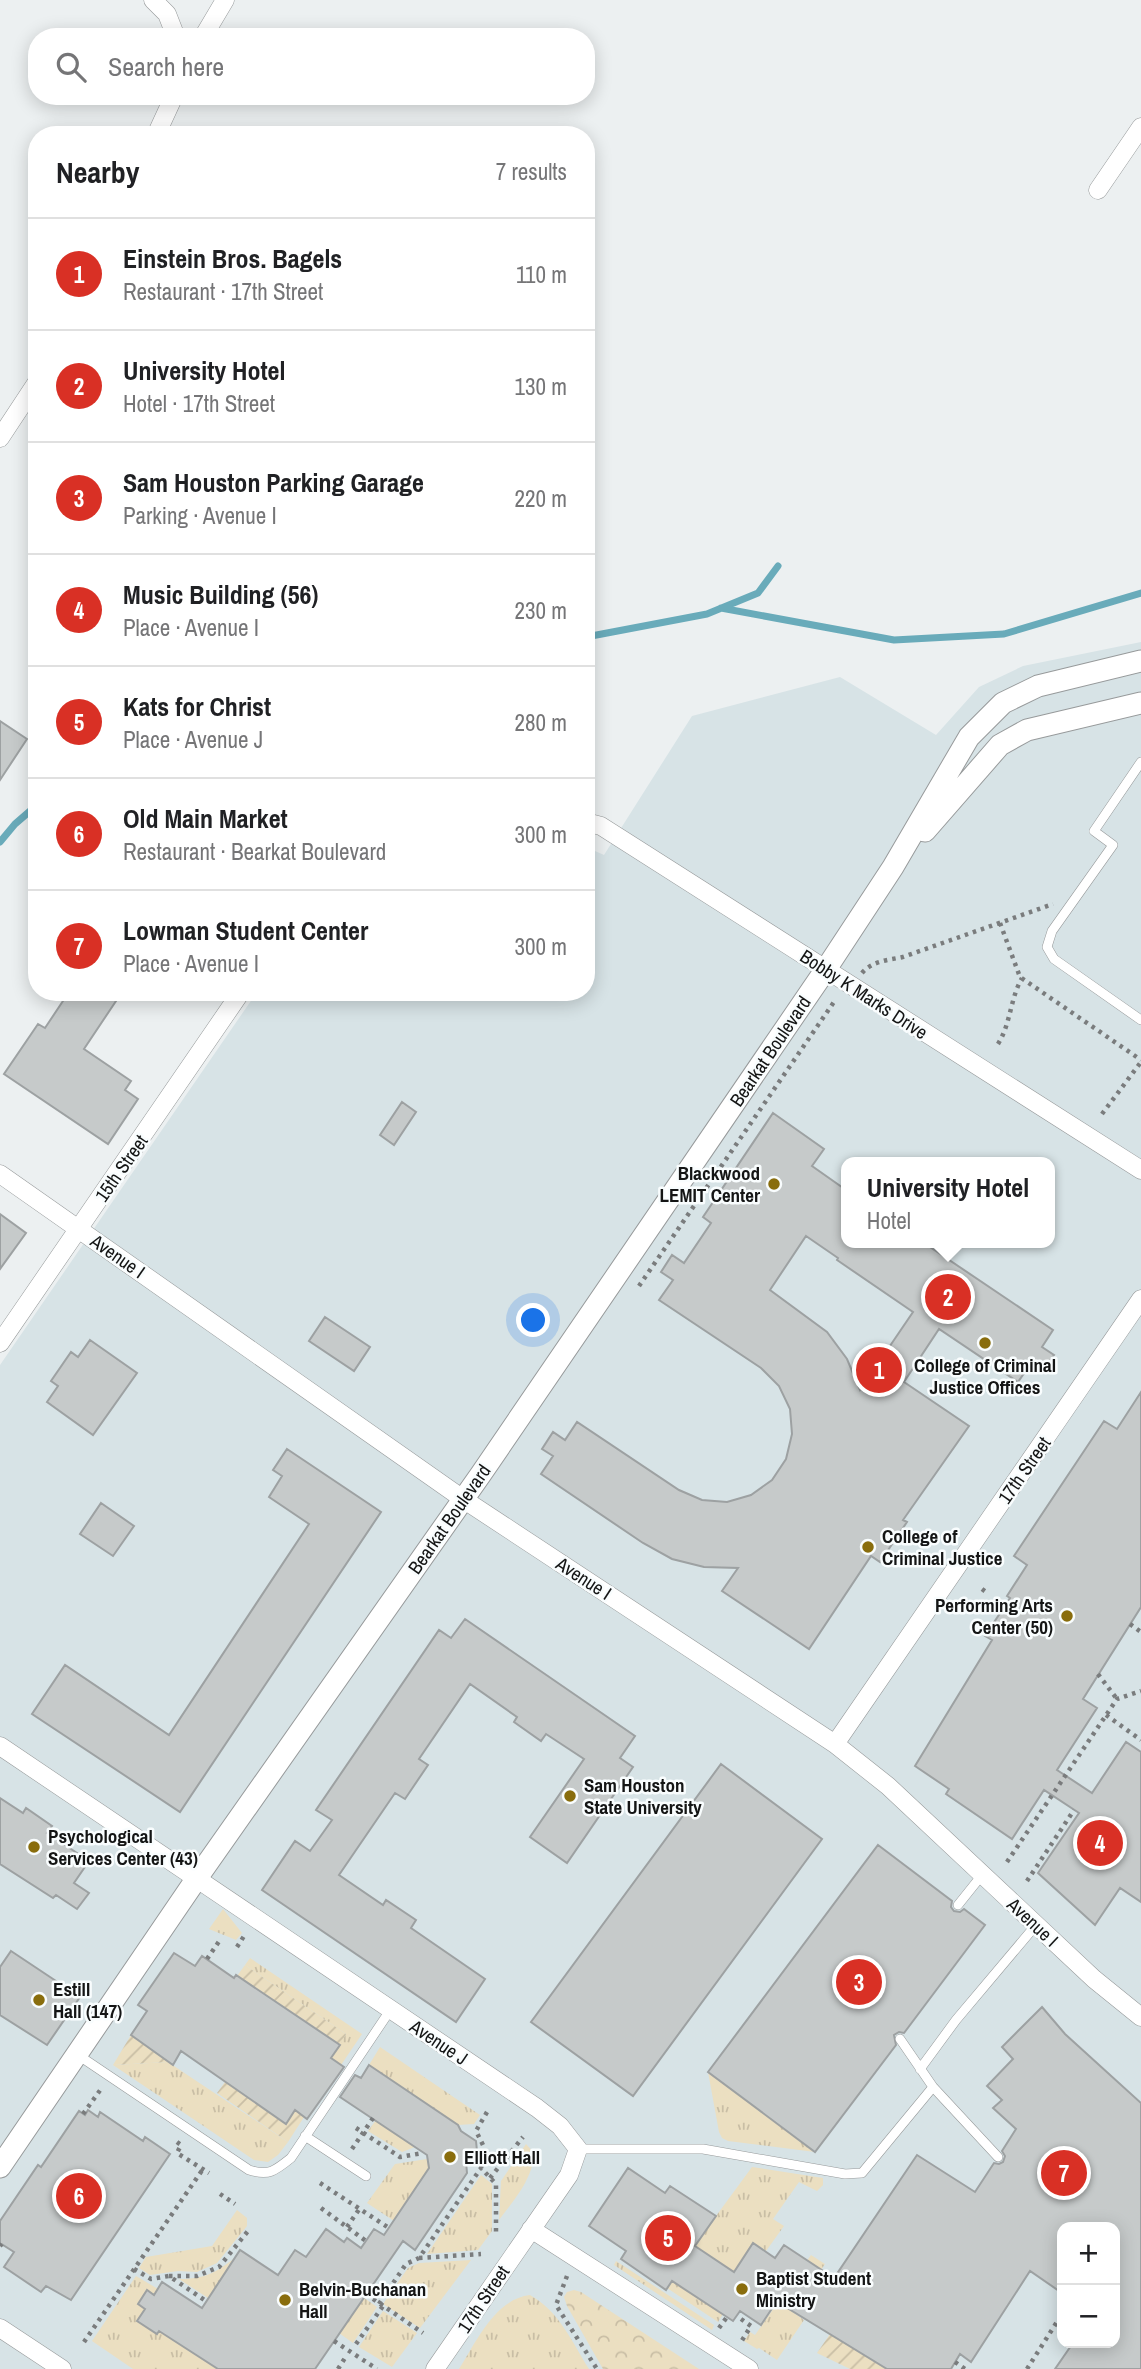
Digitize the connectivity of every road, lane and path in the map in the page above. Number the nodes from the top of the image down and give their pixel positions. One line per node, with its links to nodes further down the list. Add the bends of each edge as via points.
1 (153, 0): 3 (street)
2 (225, 0): 4 (street)
3 (172, 28)
4 (208, 28)
5 (170, 105): 6 (street)
6 (160, 126)
7 (1141, 127): 8 (street)
8 (1098, 190)
9 (28, 396): 10 (street)
10 (0, 438)
11 (1141, 661): 15 (street, Bearkat Boulevard, via 1038,686 1003,703 969,737)
12 (1141, 703): 15 (street, Bearkat Boulevard, via 1027,730 1000,745)
13 (1141, 762): 16 (lane, via 1094,831 1113,845)
14 (595, 824): 18 (street, Bobby K Marks Drive)
15 (893, 867): 18 (street, Bearkat Boulevard)
16 (1075, 900): 17 (path); 22 (lane, via 1052,931 1049,953)
17 (1000, 923): 19 (path); 20 (path, via 879,961 866,968)
18 (826, 969): 20 (street, Bobby K Marks Drive); 32 (street, Bearkat Boulevard)
19 (1022, 978): 23 (path); 24 (path)
20 (852, 986): 26 (street, Bobby K Marks Drive); 29 (path, via 833,1001)
21 (235, 1001): 28 (street, 15th Street)
22 (1141, 1020)
23 (998, 1044)
24 (1141, 1061): 25 (path)
25 (1102, 1114)
26 (1141, 1170)
27 (0, 1174): 28 (street, Avenue I)
28 (79, 1228): 31 (street, 15th Street); 32 (street, Avenue I)
29 (639, 1286)
30 (1141, 1299): 40 (street, 17th Street)
31 (0, 1343)
32 (463, 1499): 40 (street, Avenue I); 45 (street, Bearkat Boulevard)
33 (1130, 1625): 34 (path)
34 (1141, 1632)
35 (1098, 1674): 37 (path)
36 (1141, 1691): 37 (path)
37 (1117, 1699): 38 (path)
38 (1106, 1715): 39 (path); 43 (path)
39 (1141, 1740)
40 (835, 1744): 44 (street, Avenue I, via 888,1786)
41 (0, 1746): 45 (street, Avenue J)
42 (1074, 1810): 46 (path)
43 (1007, 1862)
44 (982, 1875): 47 (lane); 48 (street, Avenue I)
45 (197, 1878): 51 (street, Avenue J); 54 (street, Bearkat Boulevard)
46 (1027, 1881)
47 (958, 1905)
48 (1036, 1925): 52 (street, Avenue I); 55 (lane)
49 (220, 1940): 50 (path)
50 (207, 1959)
51 (391, 2009): 63 (lane); 66 (street, Avenue J, via 537,2108 560,2126)
52 (1141, 2017)
53 (900, 2039): 55 (lane)
54 (77, 2054): 63 (lane, via 249,2170 261,2174 280,2167); 70 (street, Bearkat Boulevard)
55 (920, 2069): 57 (lane)
56 (94, 2085): 59 (path, via 101,2090)
57 (933, 2087): 66 (lane, via 862,2173 845,2174 703,2149); 68 (lane)
58 (487, 2112): 71 (path, via 476,2132 485,2149)
59 (83, 2114)
60 (373, 2118): 62 (path)
61 (356, 2128): 62 (path)
62 (363, 2133): 67 (path, via 400,2157); 69 (path)
63 (305, 2136): 69 (lane)
64 (170, 2137): 87 (path, via 181,2145 177,2153 206,2171)
65 (523, 2137): 73 (path)
66 (578, 2149): 81 (street, via 569,2175)
67 (423, 2152)
68 (998, 2157)
69 (344, 2161): 72 (lane)
70 (0, 2167)
71 (481, 2168): 73 (path); 86 (path)
72 (366, 2176)
73 (490, 2178): 83 (path, via 496,2184)
74 (320, 2183): 78 (path)
75 (220, 2194): 76 (path)
76 (235, 2204)
77 (321, 2208): 79 (path)
78 (360, 2208): 79 (path); 80 (path)
79 (347, 2227): 84 (path)
80 (389, 2228)
81 (531, 2229): 106 (street, 17th Street); 108 (street)
82 (248, 2231): 88 (path, via 219,2266 197,2276)
83 (496, 2234)
84 (366, 2241)
85 (481, 2254): 86 (path)
86 (419, 2258): 92 (path, via 406,2264)
87 (134, 2269): 88 (path, via 150,2279); 98 (path)
88 (169, 2276): 91 (path)
89 (567, 2276): 107 (path, via 556,2305)
90 (366, 2294): 92 (path)
91 (206, 2301)
92 (381, 2305): 96 (path); 100 (path)
93 (741, 2319): 99 (path, via 751,2326)
94 (1057, 2322): 110 (path)
95 (0, 2328): 103 (street)
96 (423, 2333)
97 (334, 2341): 105 (path)
98 (84, 2342)
99 (741, 2342)
100 (356, 2344)
101 (345, 2358): 104 (path)
102 (955, 2362): 109 (path)
103 (62, 2369)
104 (338, 2369)
105 (377, 2369)
106 (435, 2369)
107 (597, 2369)
108 (749, 2369)
109 (965, 2369)
110 (1027, 2369)

